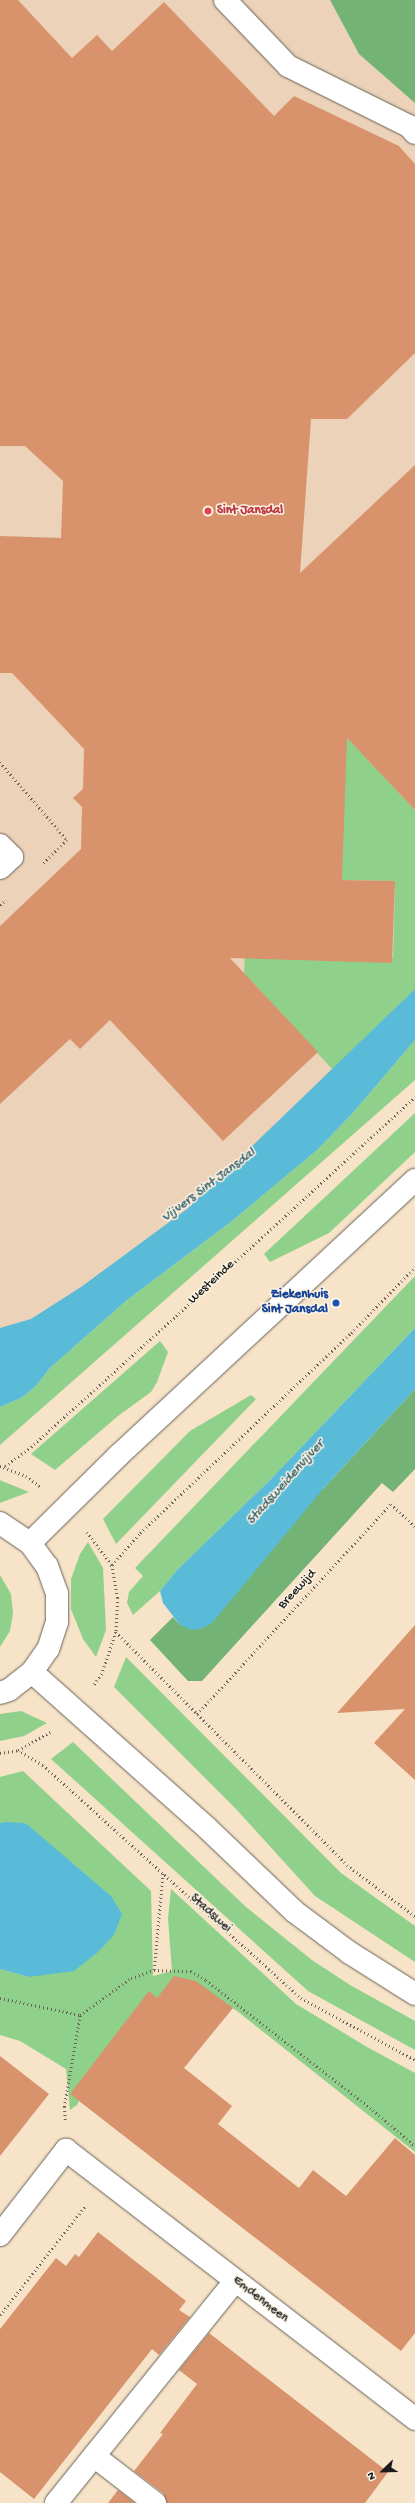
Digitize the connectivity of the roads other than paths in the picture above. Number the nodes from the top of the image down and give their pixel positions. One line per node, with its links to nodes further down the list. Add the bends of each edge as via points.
1 (225, 0): 2 (street, via 288,66 409,126)
2 (415, 133)
3 (0, 845): 4 (street, via 12,858)
4 (0, 868)
5 (415, 1180): 7 (street, via 119,1455)
6 (0, 1523): 7 (street)
7 (30, 1543): 8 (street, via 47,1566 57,1593 57,1622 48,1649)
8 (32, 1672): 9 (street, via 9,1690); 10 (street, via 206,1827 295,1912 350,1953)
9 (0, 1692)
10 (415, 1994)
11 (0, 2235): 12 (street, Emdenmeen, via 66,2150)
12 (235, 2280): 13 (street, Emdenmeen); 14 (street)
13 (415, 2419)
14 (94, 2456): 15 (street); 16 (street)
15 (56, 2503)
16 (156, 2503)

